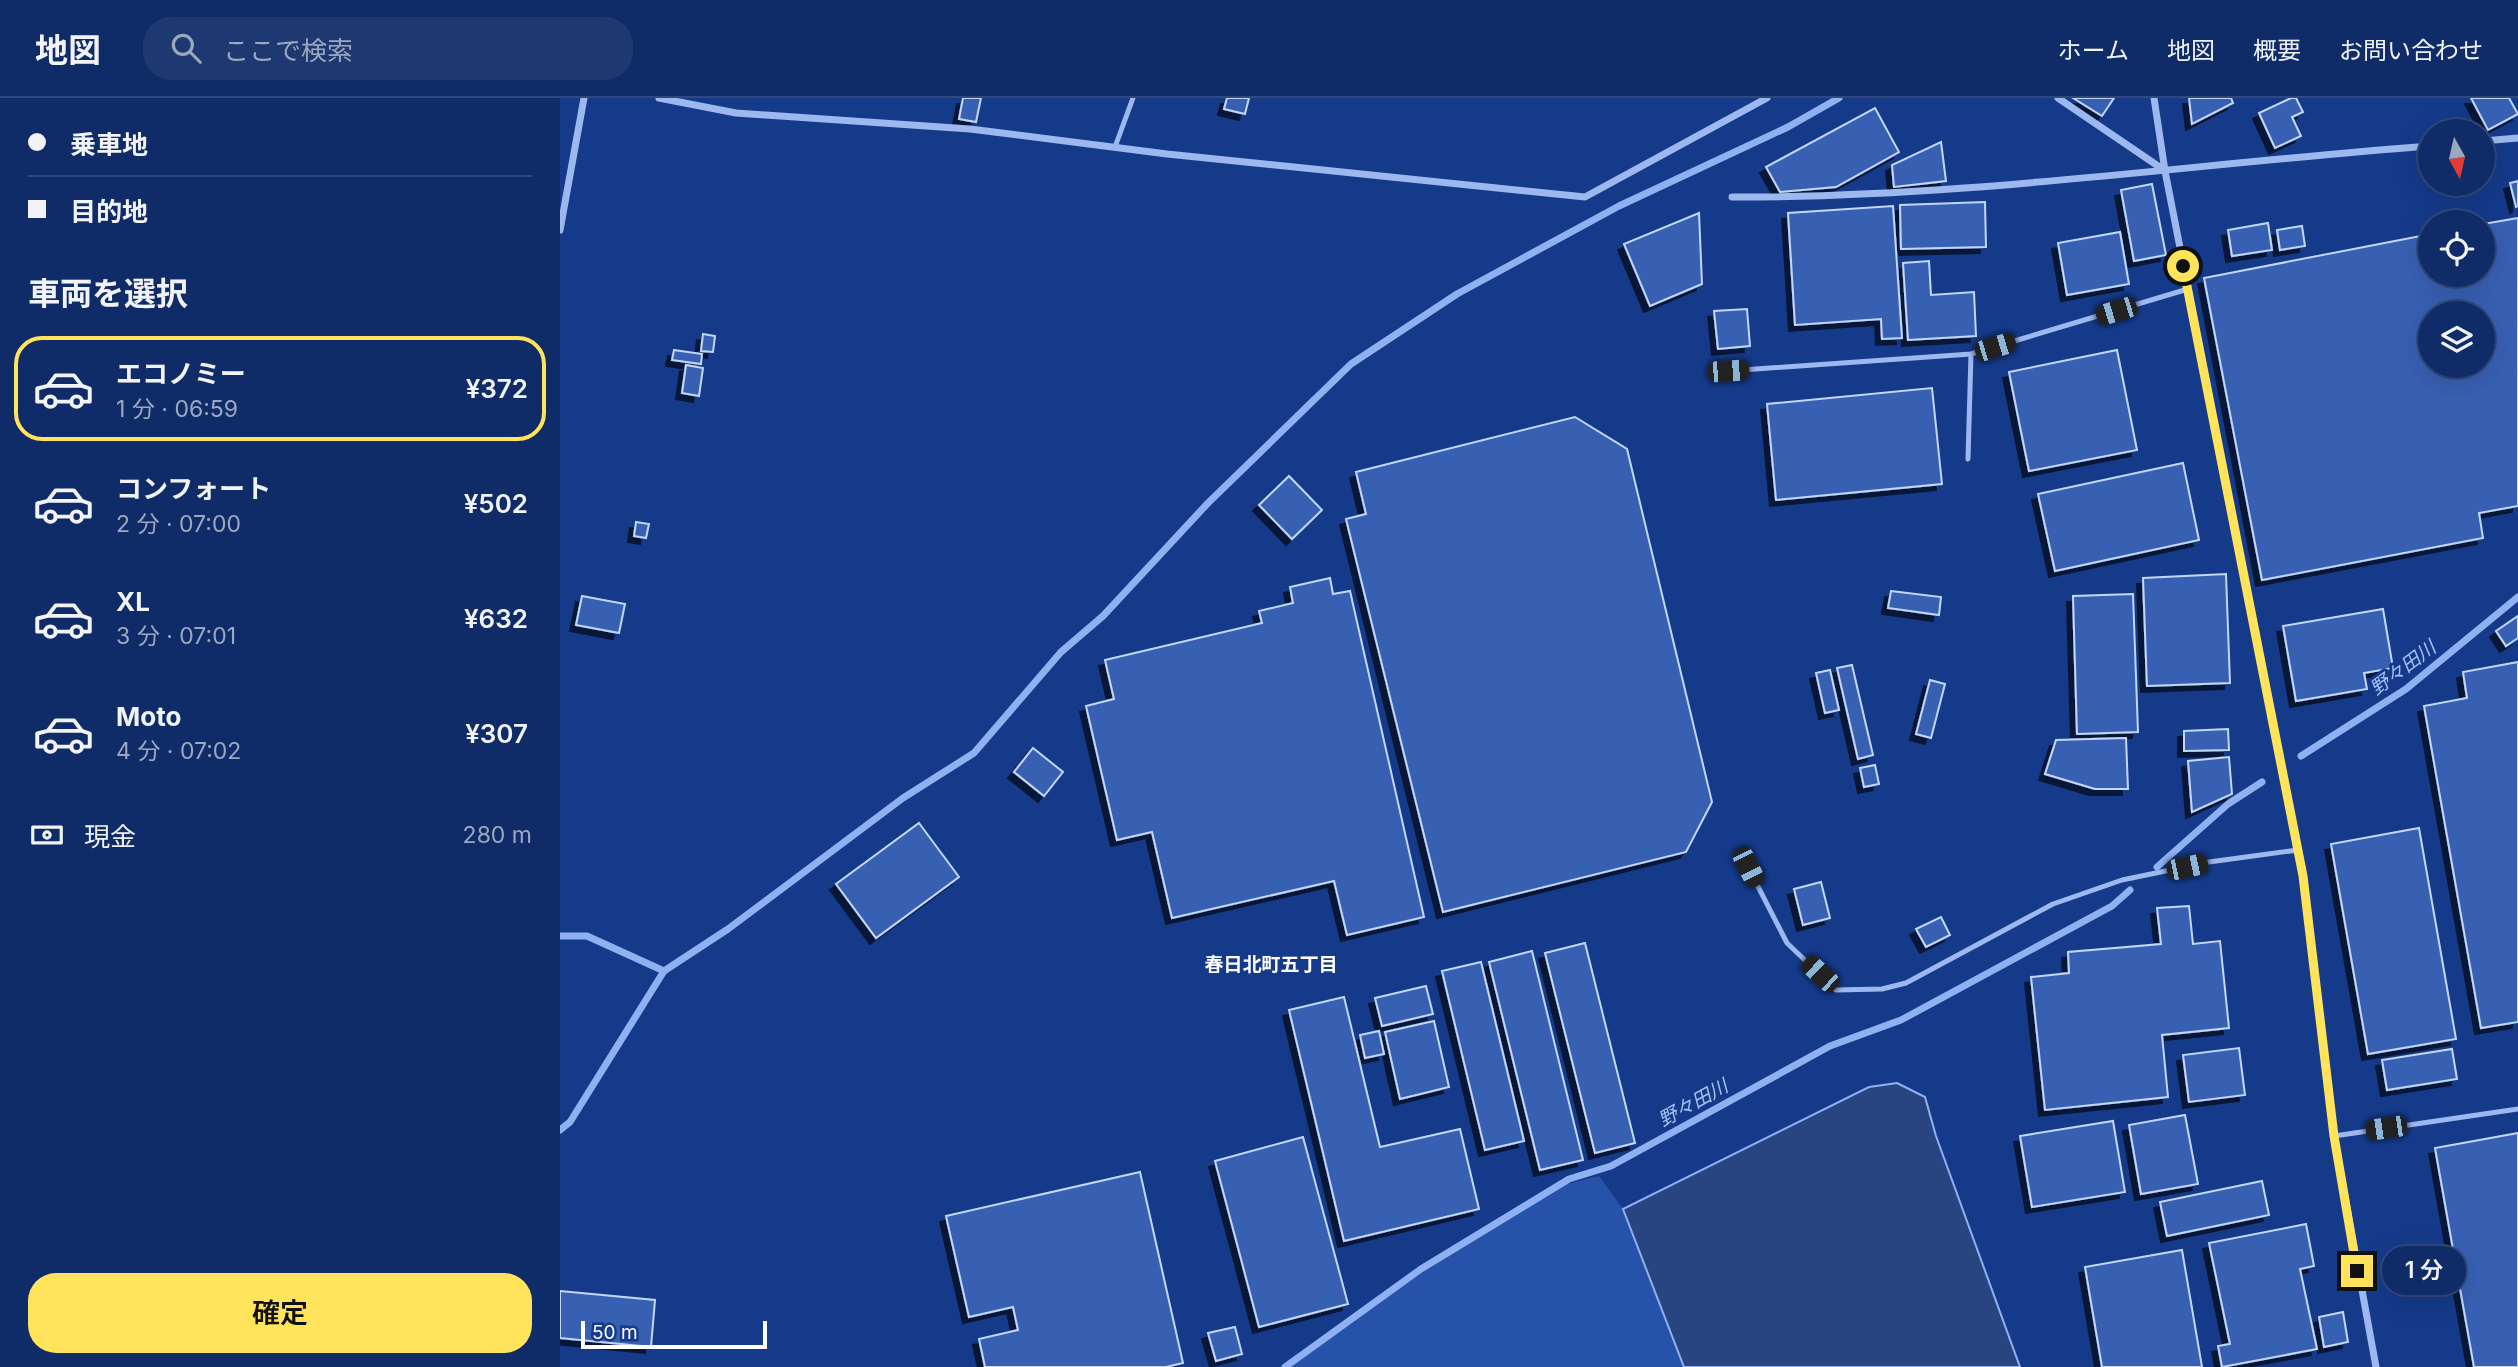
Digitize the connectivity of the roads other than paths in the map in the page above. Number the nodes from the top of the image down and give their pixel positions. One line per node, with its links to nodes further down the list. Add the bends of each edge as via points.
1 (584, 98): 13 (street)
2 (659, 98): 9 (street, via 736,113 970,129)
3 (1133, 98): 9 (lane)
4 (1767, 98): 9 (street, via 1585,197)
5 (2058, 98): 11 (street)
6 (2154, 98): 11 (street)
7 (2518, 138): 8 (street)
8 (2496, 140)
9 (1115, 147)
10 (2418, 147): 11 (street)
11 (2165, 170): 12 (street, via 2018,186 1827,197); 14 (street)
12 (1732, 197)
13 (560, 230)
14 (2188, 289): 15 (lane); 18 (street)
15 (1971, 354): 16 (lane); 17 (lane)
16 (1728, 371)
17 (1969, 459)
18 (2298, 850): 19 (lane, via 2122,880 2053,904 1906,984 1882,989 1836,989 1787,943); 21 (street)
19 (1748, 867)
20 (2518, 1109): 21 (lane)
21 (2334, 1136): 22 (street)
22 (2376, 1367)

